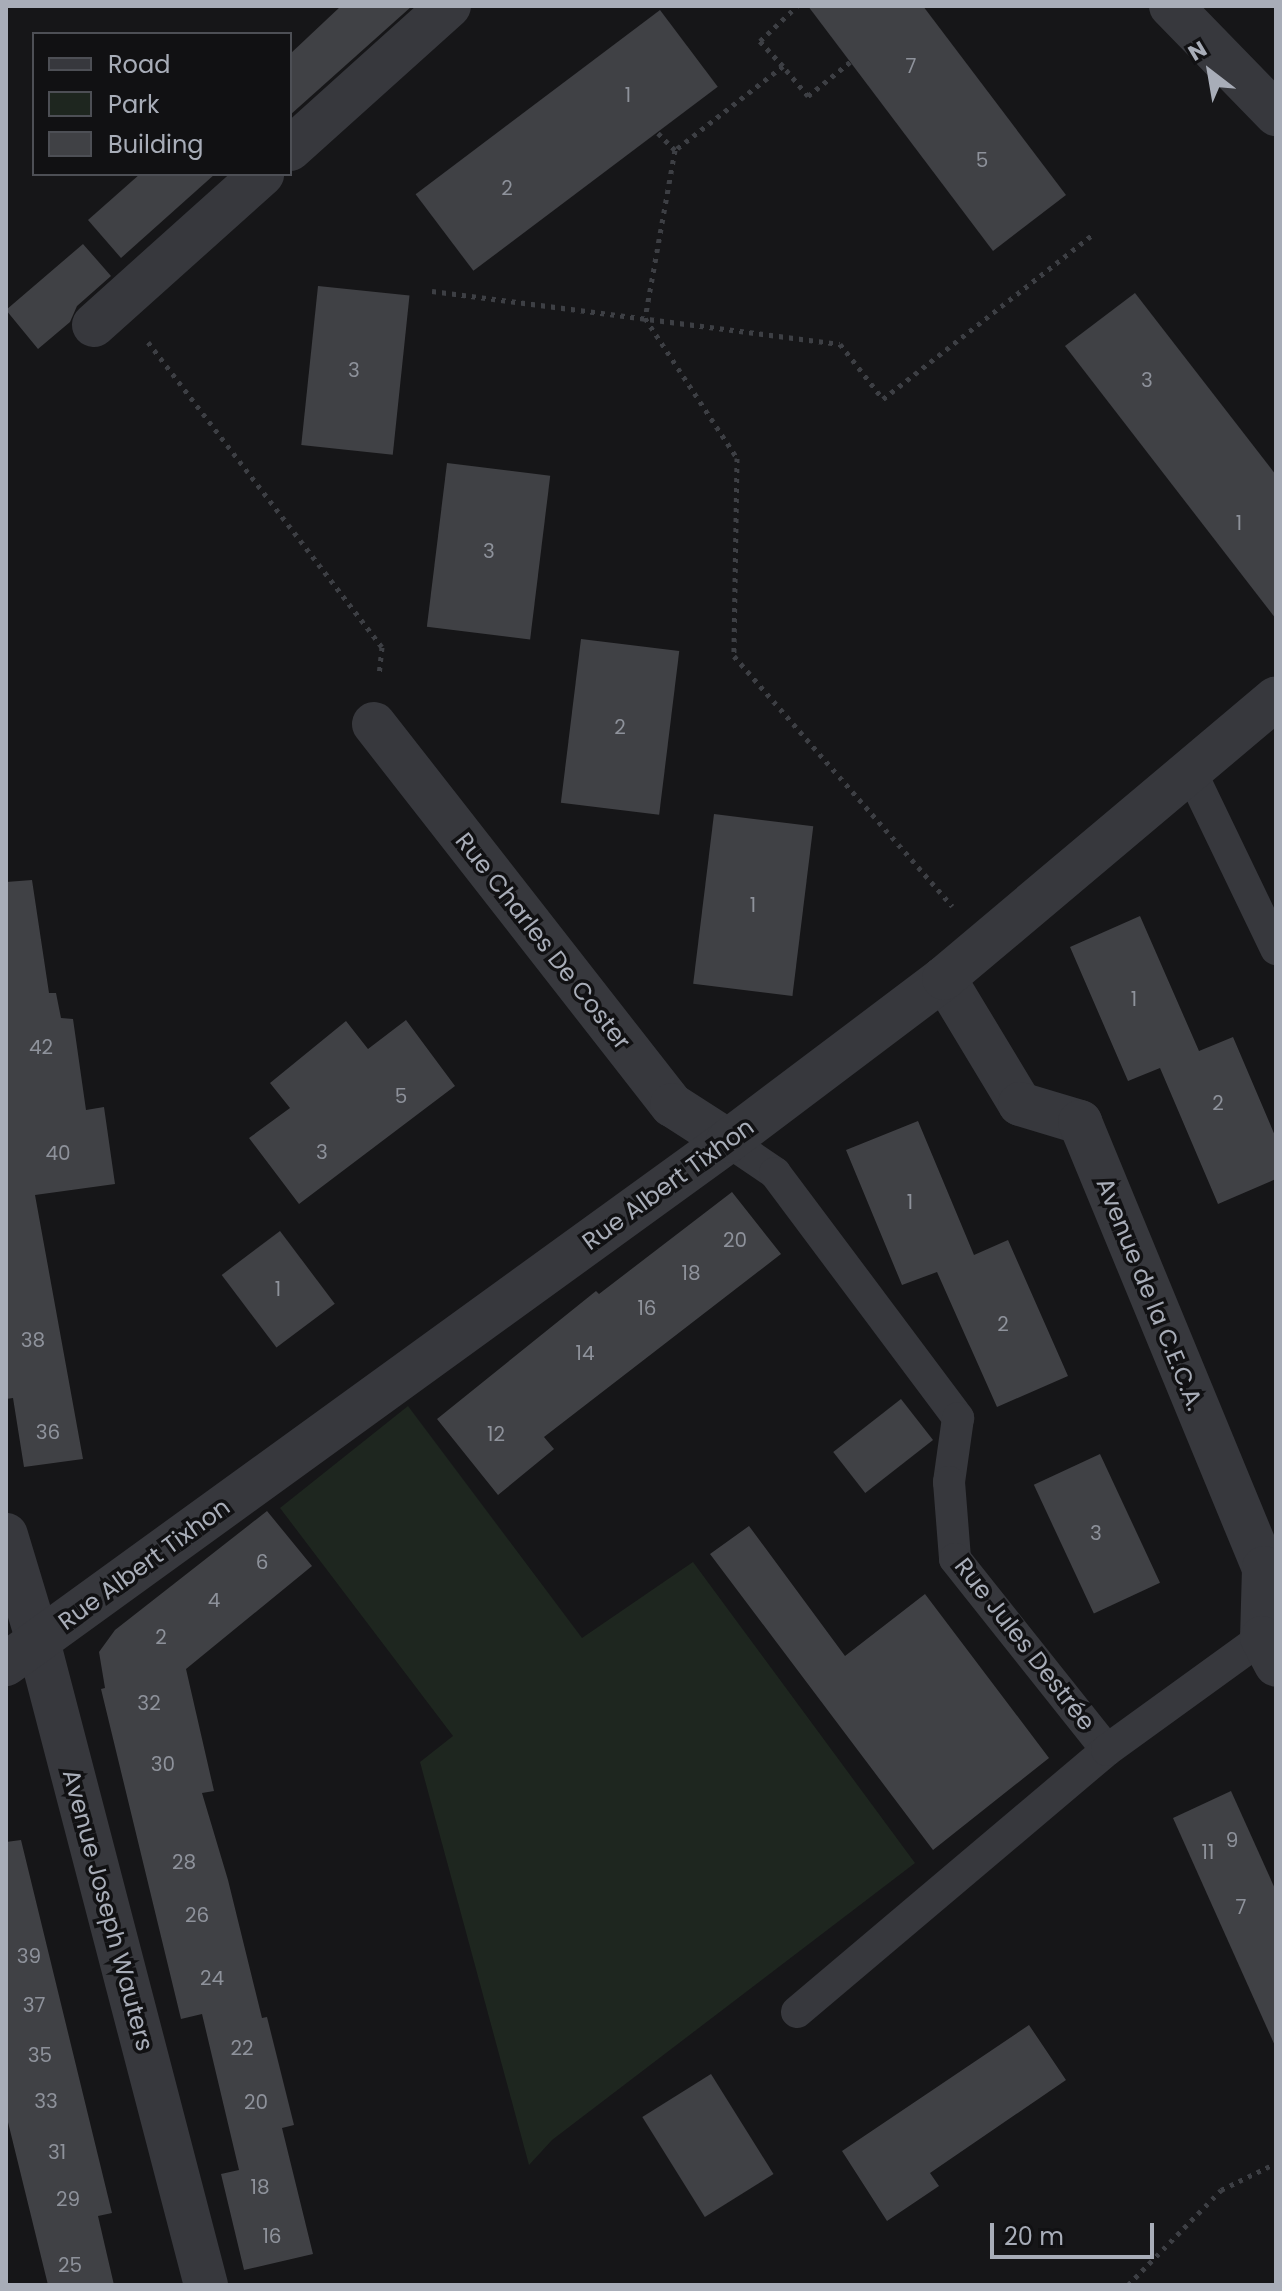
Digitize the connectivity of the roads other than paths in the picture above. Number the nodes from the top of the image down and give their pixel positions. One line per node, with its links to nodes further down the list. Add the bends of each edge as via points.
1 (449, 6): 4 (street)
2 (1171, 6): 3 (street)
3 (1276, 114)
4 (292, 147)
5 (260, 176): 6 (street)
6 (106, 314)
7 (1276, 698): 9 (street, Rue Albert Tixhon)
8 (374, 724): 12 (street, Rue Charles De Coster, via 672,1105)
9 (1189, 768): 10 (lane); 11 (street, Rue Albert Tixhon)
10 (1276, 949)
11 (944, 978): 12 (street, Rue Albert Tixhon); 14 (street, Avenue de la C.E.C.A., via 1020,1104 1080,1122 1264,1568)
12 (728, 1141): 15 (street, Rue Albert Tixhon); 16 (lane, Rue Jules Destrée, via 775,1173 958,1418 949,1482 955,1559)
13 (6, 1535): 15 (street, Avenue Joseph Wauters)
14 (1269, 1651): 16 (lane, Rue Jules Destrée)
15 (22, 1652): 18 (street, Avenue Joseph Wauters)
16 (1107, 1750): 17 (lane)
17 (797, 2012)
18 (206, 2285)

